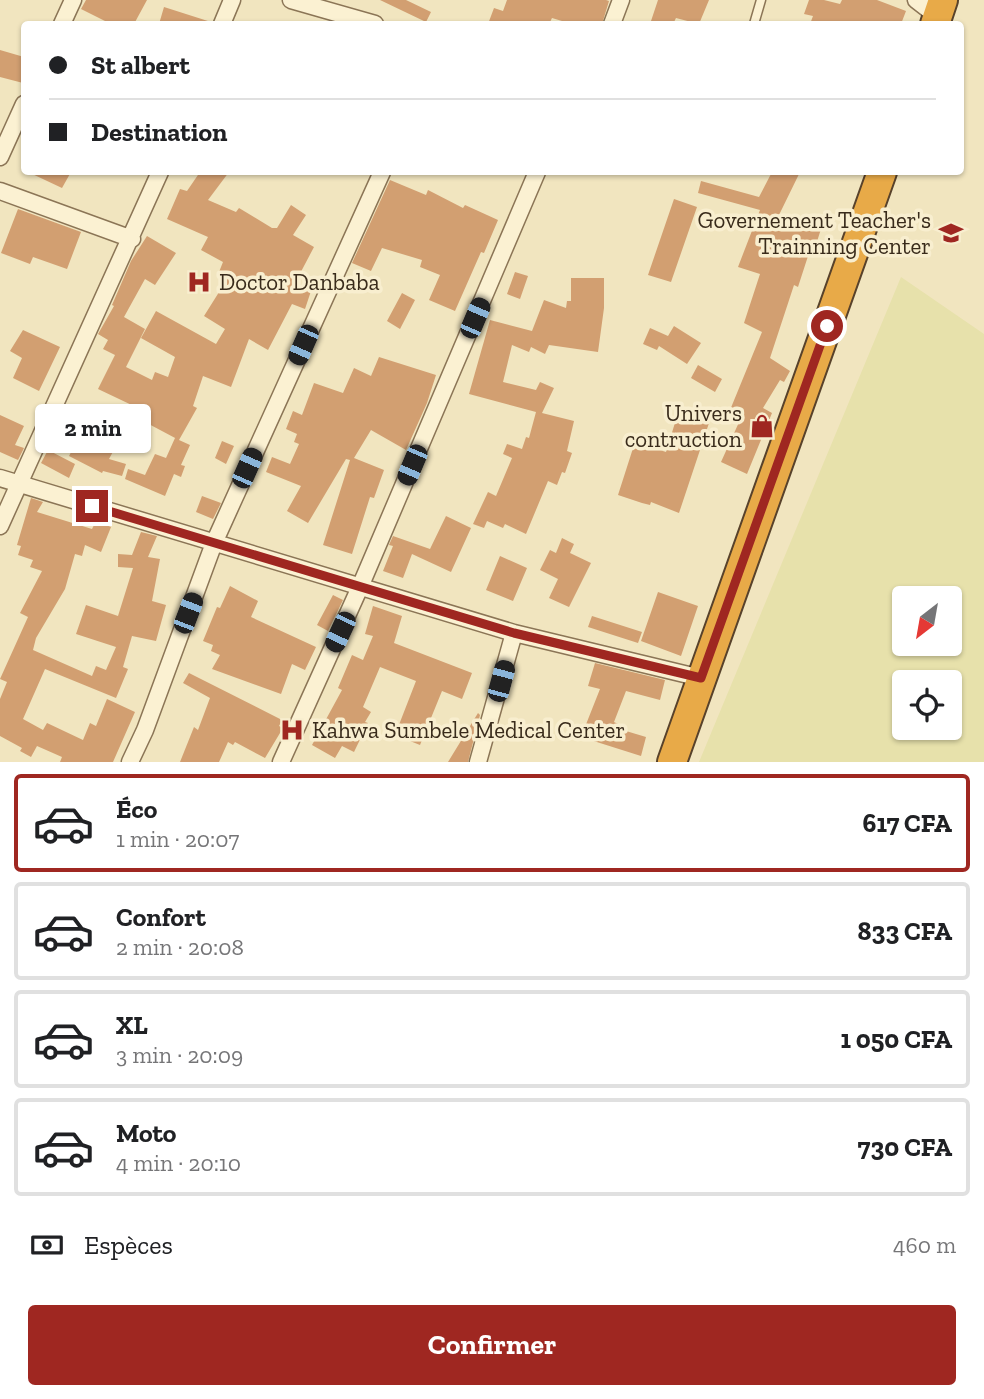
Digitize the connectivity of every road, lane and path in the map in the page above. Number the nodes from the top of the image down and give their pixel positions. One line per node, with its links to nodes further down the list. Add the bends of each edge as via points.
1 (73, 0): 6 (street)
2 (232, 0): 7 (street)
3 (291, 0): 8 (street)
4 (621, 0): 9 (street)
5 (761, 0): 10 (lane)
6 (62, 21)
7 (223, 21)
8 (364, 21)
9 (613, 21)
10 (755, 21)
11 (21, 111): 12 (street)
12 (0, 157)
13 (159, 175): 18 (street)
14 (381, 175): 22 (street)
15 (536, 175): 23 (street)
16 (876, 175): 25 (highway)
17 (0, 191): 18 (street)
18 (132, 239): 20 (street)
19 (0, 478): 20 (street)
20 (18, 483): 21 (street); 22 (street)
21 (0, 526)
22 (214, 543): 23 (street); 26 (street)
23 (360, 587): 24 (street); 27 (street)
24 (514, 633): 25 (street); 28 (street)
25 (701, 678): 29 (highway)
26 (130, 762)
27 (281, 762)
28 (478, 762)
29 (672, 762)

